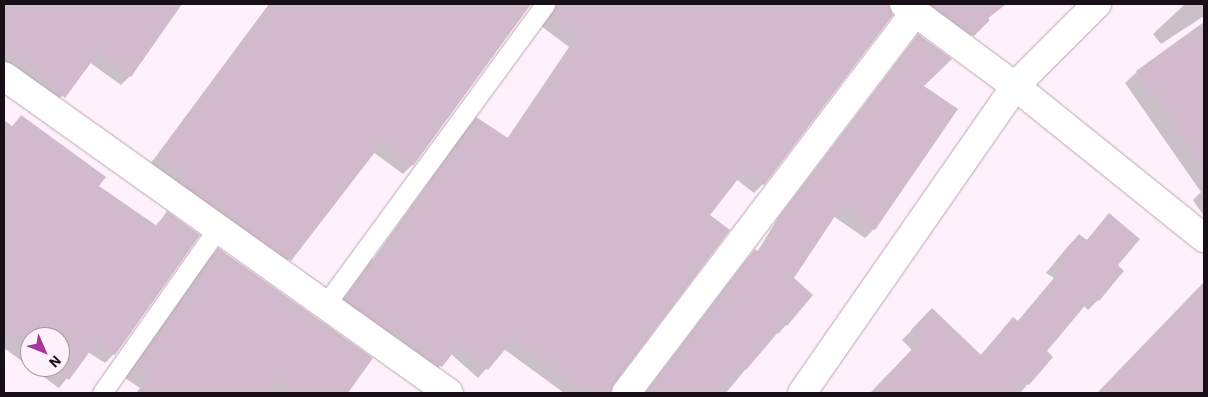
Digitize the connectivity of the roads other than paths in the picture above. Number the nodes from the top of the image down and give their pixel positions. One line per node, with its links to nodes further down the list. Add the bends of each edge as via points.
1 (545, 4): 8 (lane)
2 (1097, 4): 5 (street)
3 (909, 8): 5 (street); 11 (street)
4 (4, 76): 6 (street)
5 (1016, 86): 7 (street); 12 (street)
6 (218, 228): 8 (street); 9 (lane)
7 (1204, 238)
8 (325, 305): 10 (street)
9 (102, 393)
10 (449, 393)
11 (626, 393)
12 (802, 393)

